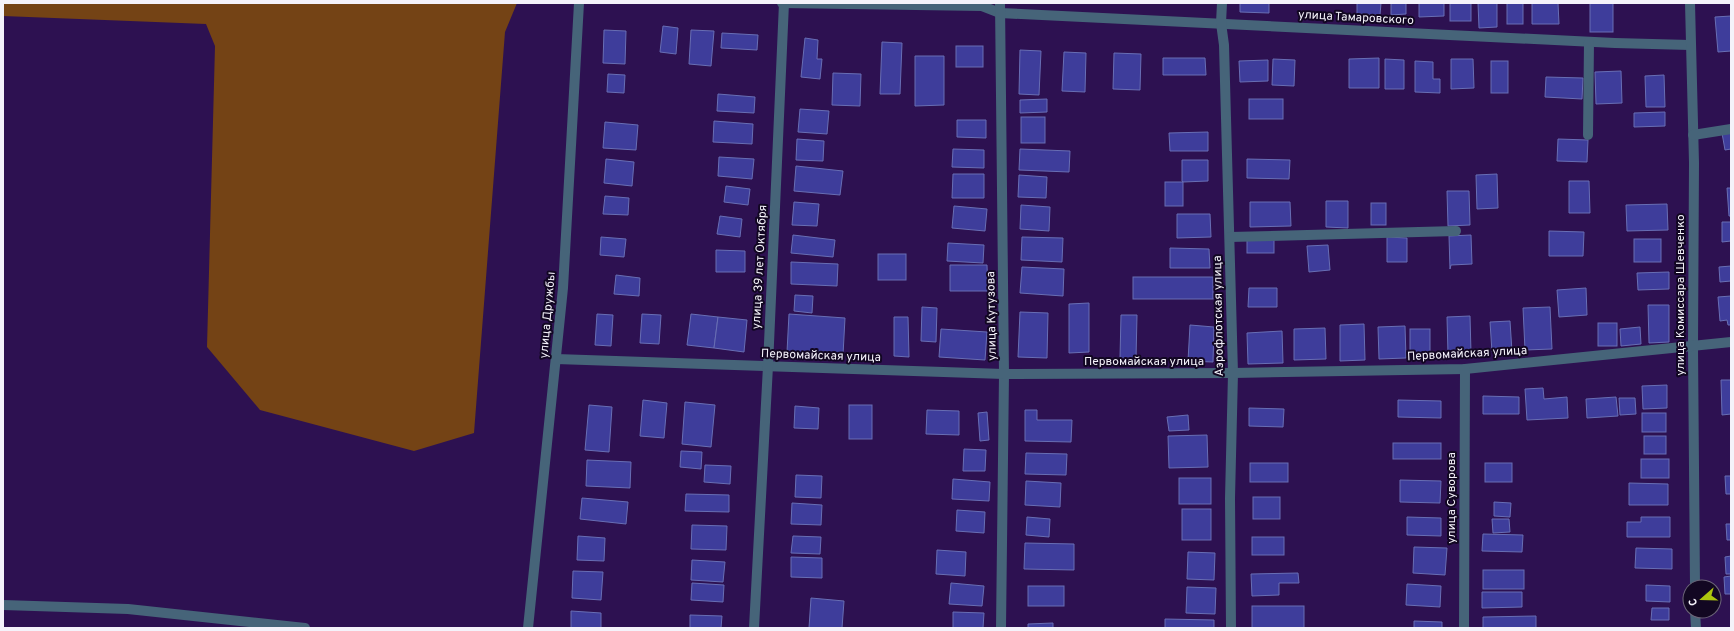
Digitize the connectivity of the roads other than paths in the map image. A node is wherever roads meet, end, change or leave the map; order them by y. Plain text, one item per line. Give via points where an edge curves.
1 (570, 3) edge
2 (580, 3) edge
3 (783, 3) edge
4 (1222, 3) edge
5 (1690, 3) edge
6 (1000, 8) edge
7 (1221, 23) junction
8 (1589, 42) junction
9 (1690, 44) junction
10 (1731, 129) edge
11 (1588, 135) dead end
12 (1693, 135) junction
13 (1456, 231) dead end
14 (1230, 237) junction
15 (1731, 342) edge
16 (1693, 347) junction
17 (556, 359) junction
18 (768, 366) junction
19 (1465, 369) junction
20 (1233, 373) junction
21 (1004, 374) junction
22 (1695, 579) edge
23 (3, 605) edge
24 (306, 628) edge
25 (528, 628) edge
26 (754, 628) edge
27 (1001, 628) edge
28 (1231, 628) edge
29 (1464, 628) edge

1 - 2 street
2 - 17 street, улица Дружбы via 563,288
3 - 6 street, улица Тамаровского
3 - 18 street, улица 39 лет Октября
4 - 7 street, Аэрофлотская улица
5 - 9 street, улица Комиссара Шевченко
6 - 7 street, улица Тамаровского
6 - 21 street, улица Кутузова
7 - 8 street, улица Тамаровского
7 - 14 street, Аэрофлотская улица via 1224,45
8 - 9 street, улица Тамаровского
8 - 11 street
9 - 12 street, улица Комиссара Шевченко
10 - 12 street
12 - 16 street, улица Комиссара Шевченко
13 - 14 street
14 - 20 street, Аэрофлотская улица
15 - 16 street, Первомайская улица
16 - 19 street, Первомайская улица
16 - 22 street, улица Комиссара Шевченко
17 - 18 street, Первомайская улица
17 - 25 street, улица Дружбы
18 - 21 street, Первомайская улица
18 - 26 street, улица 39 лет Октября
19 - 20 street, Первомайская улица
19 - 29 street, улица Суворова
20 - 21 street, Первомайская улица
20 - 28 street, Аэрофлотская улица via 1230,498
21 - 27 street, улица Кутузова
23 - 24 street via 128,609

